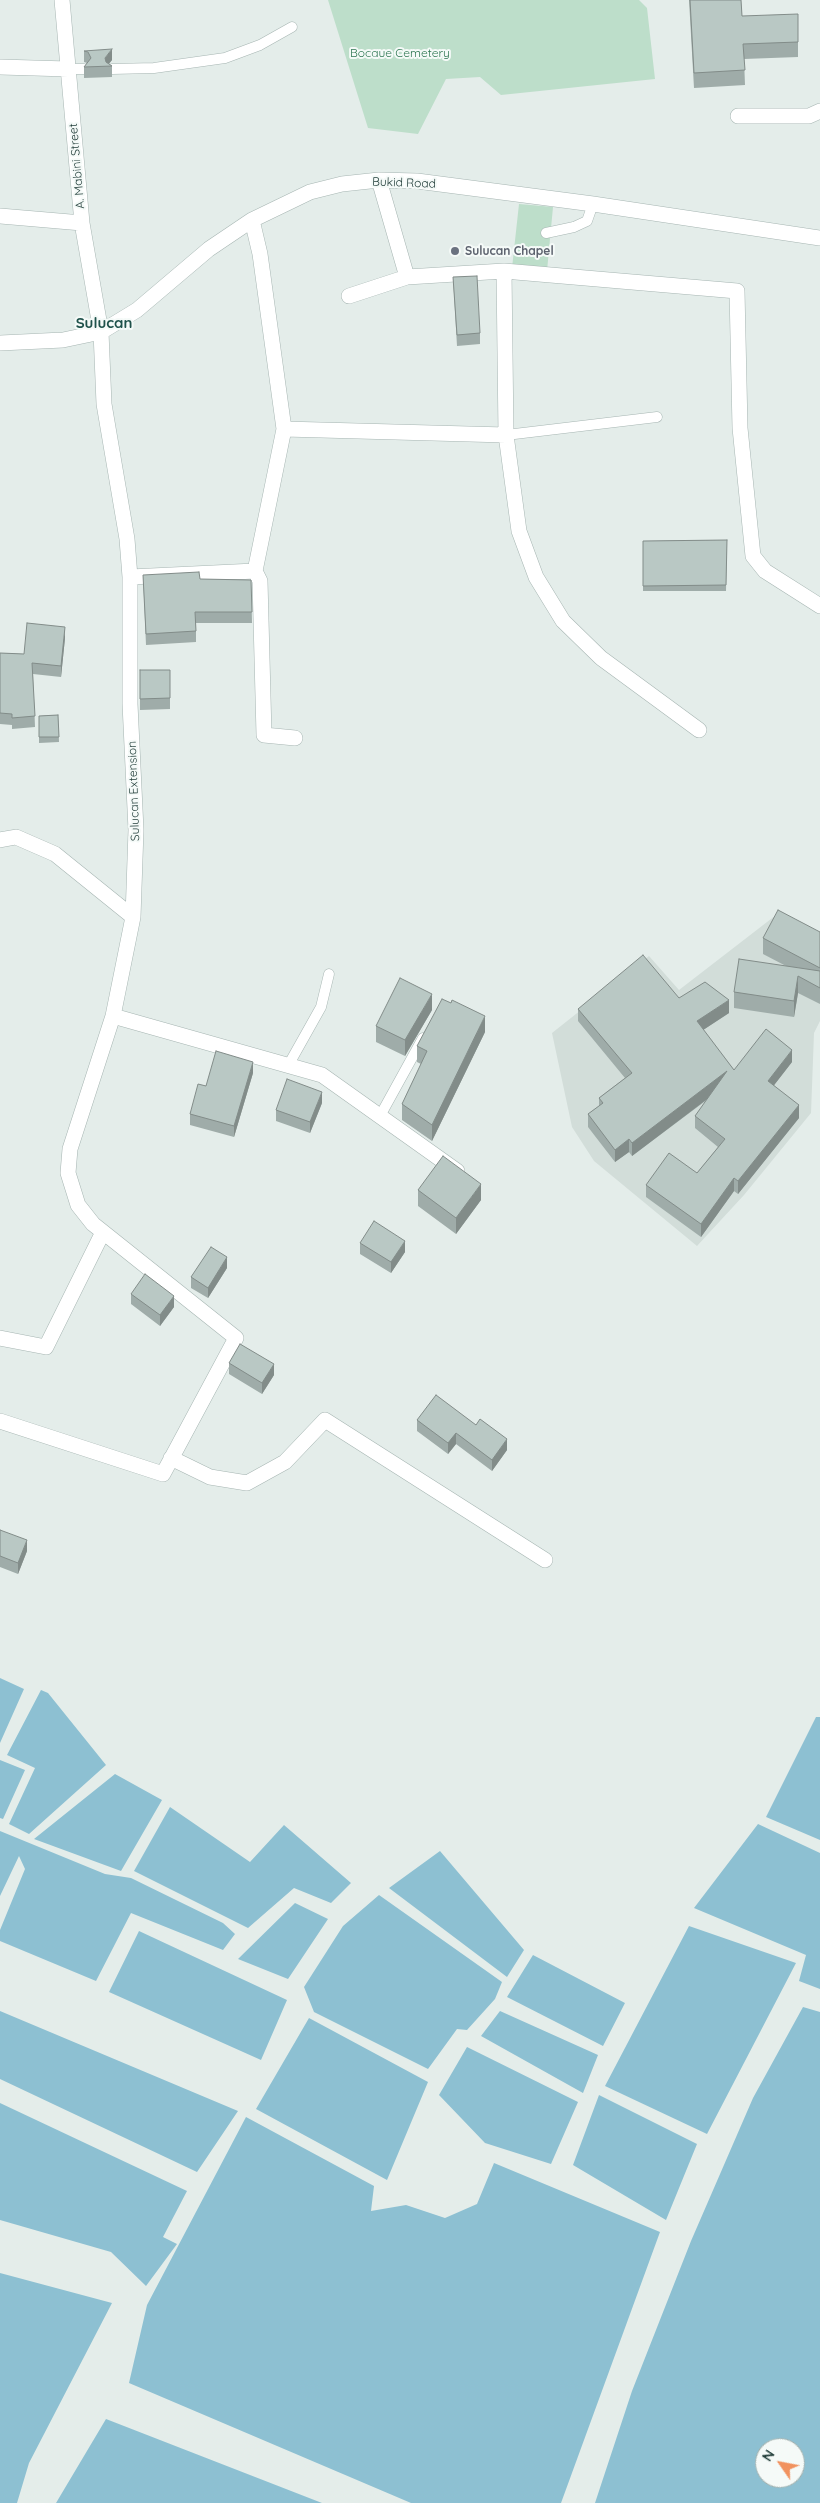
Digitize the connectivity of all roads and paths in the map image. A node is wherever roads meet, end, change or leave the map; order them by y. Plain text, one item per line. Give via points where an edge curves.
1 (62, 0) edge
2 (292, 27) dead end
3 (0, 67) edge
4 (68, 69) junction
5 (84, 69) edge
6 (112, 69) edge
7 (820, 111) edge
8 (738, 116) dead end
9 (379, 180) junction
10 (593, 204) junction
11 (0, 216) edge
12 (252, 220) junction
13 (82, 223) junction
14 (546, 233) dead end
15 (820, 238) edge
16 (504, 271) junction
17 (407, 277) junction
18 (349, 296) dead end
19 (101, 332) junction
20 (0, 343) edge
21 (658, 417) dead end
22 (284, 429) junction
23 (506, 435) junction
24 (256, 571) junction
25 (130, 578) junction
26 (820, 606) edge
27 (699, 730) dead end
28 (295, 738) dead end
29 (0, 840) edge
30 (133, 917) junction
31 (329, 974) dead end
32 (114, 1016) junction
33 (431, 1025) edge
34 (289, 1064) junction
35 (380, 1116) junction
36 (460, 1173) edge
37 (102, 1234) junction
38 (0, 1338) edge
39 (0, 1422) edge
40 (171, 1458) junction
41 (546, 1560) dead end

1 - 4 street, A. Mabini Street
2 - 6 lane via 260,45 225,58 163,67
3 - 4 street
4 - 5 lane
4 - 13 street, A. Mabini Street
7 - 8 street via 808,116
9 - 10 street, Bukid Road via 417,181
9 - 12 street, Bukid Road via 310,192
9 - 17 street
10 - 14 lane via 587,221
10 - 15 street, Bukid Road
11 - 13 street
12 - 19 street, Bukid Road via 208,249 137,310
12 - 22 street via 260,254
13 - 19 street, A. Mabini Street
16 - 17 street
16 - 23 street
16 - 26 street via 737,290 740,428 753,556 765,571
17 - 18 street
19 - 20 street, Bukid Road via 63,340
19 - 25 street, Sulucan Extension via 104,404 127,539
21 - 23 lane
22 - 23 street
22 - 24 street
23 - 27 street via 519,531 536,577 563,622 601,658
24 - 25 street
24 - 28 street via 260,581 264,735
25 - 30 street, Sulucan Extension via 130,704 136,830
29 - 30 street via 16,837 56,854
30 - 32 street, Sulucan Extension
31 - 34 lane via 321,1006
32 - 34 street
32 - 37 street, Sulucan Extension via 70,1149 68,1173 78,1205
33 - 35 lane
34 - 35 street via 322,1074
35 - 36 street
37 - 38 street via 46,1347
37 - 40 street, Sulucan Extension via 236,1338
39 - 40 street via 163,1474
40 - 41 street via 210,1477 247,1483 285,1462 325,1420

